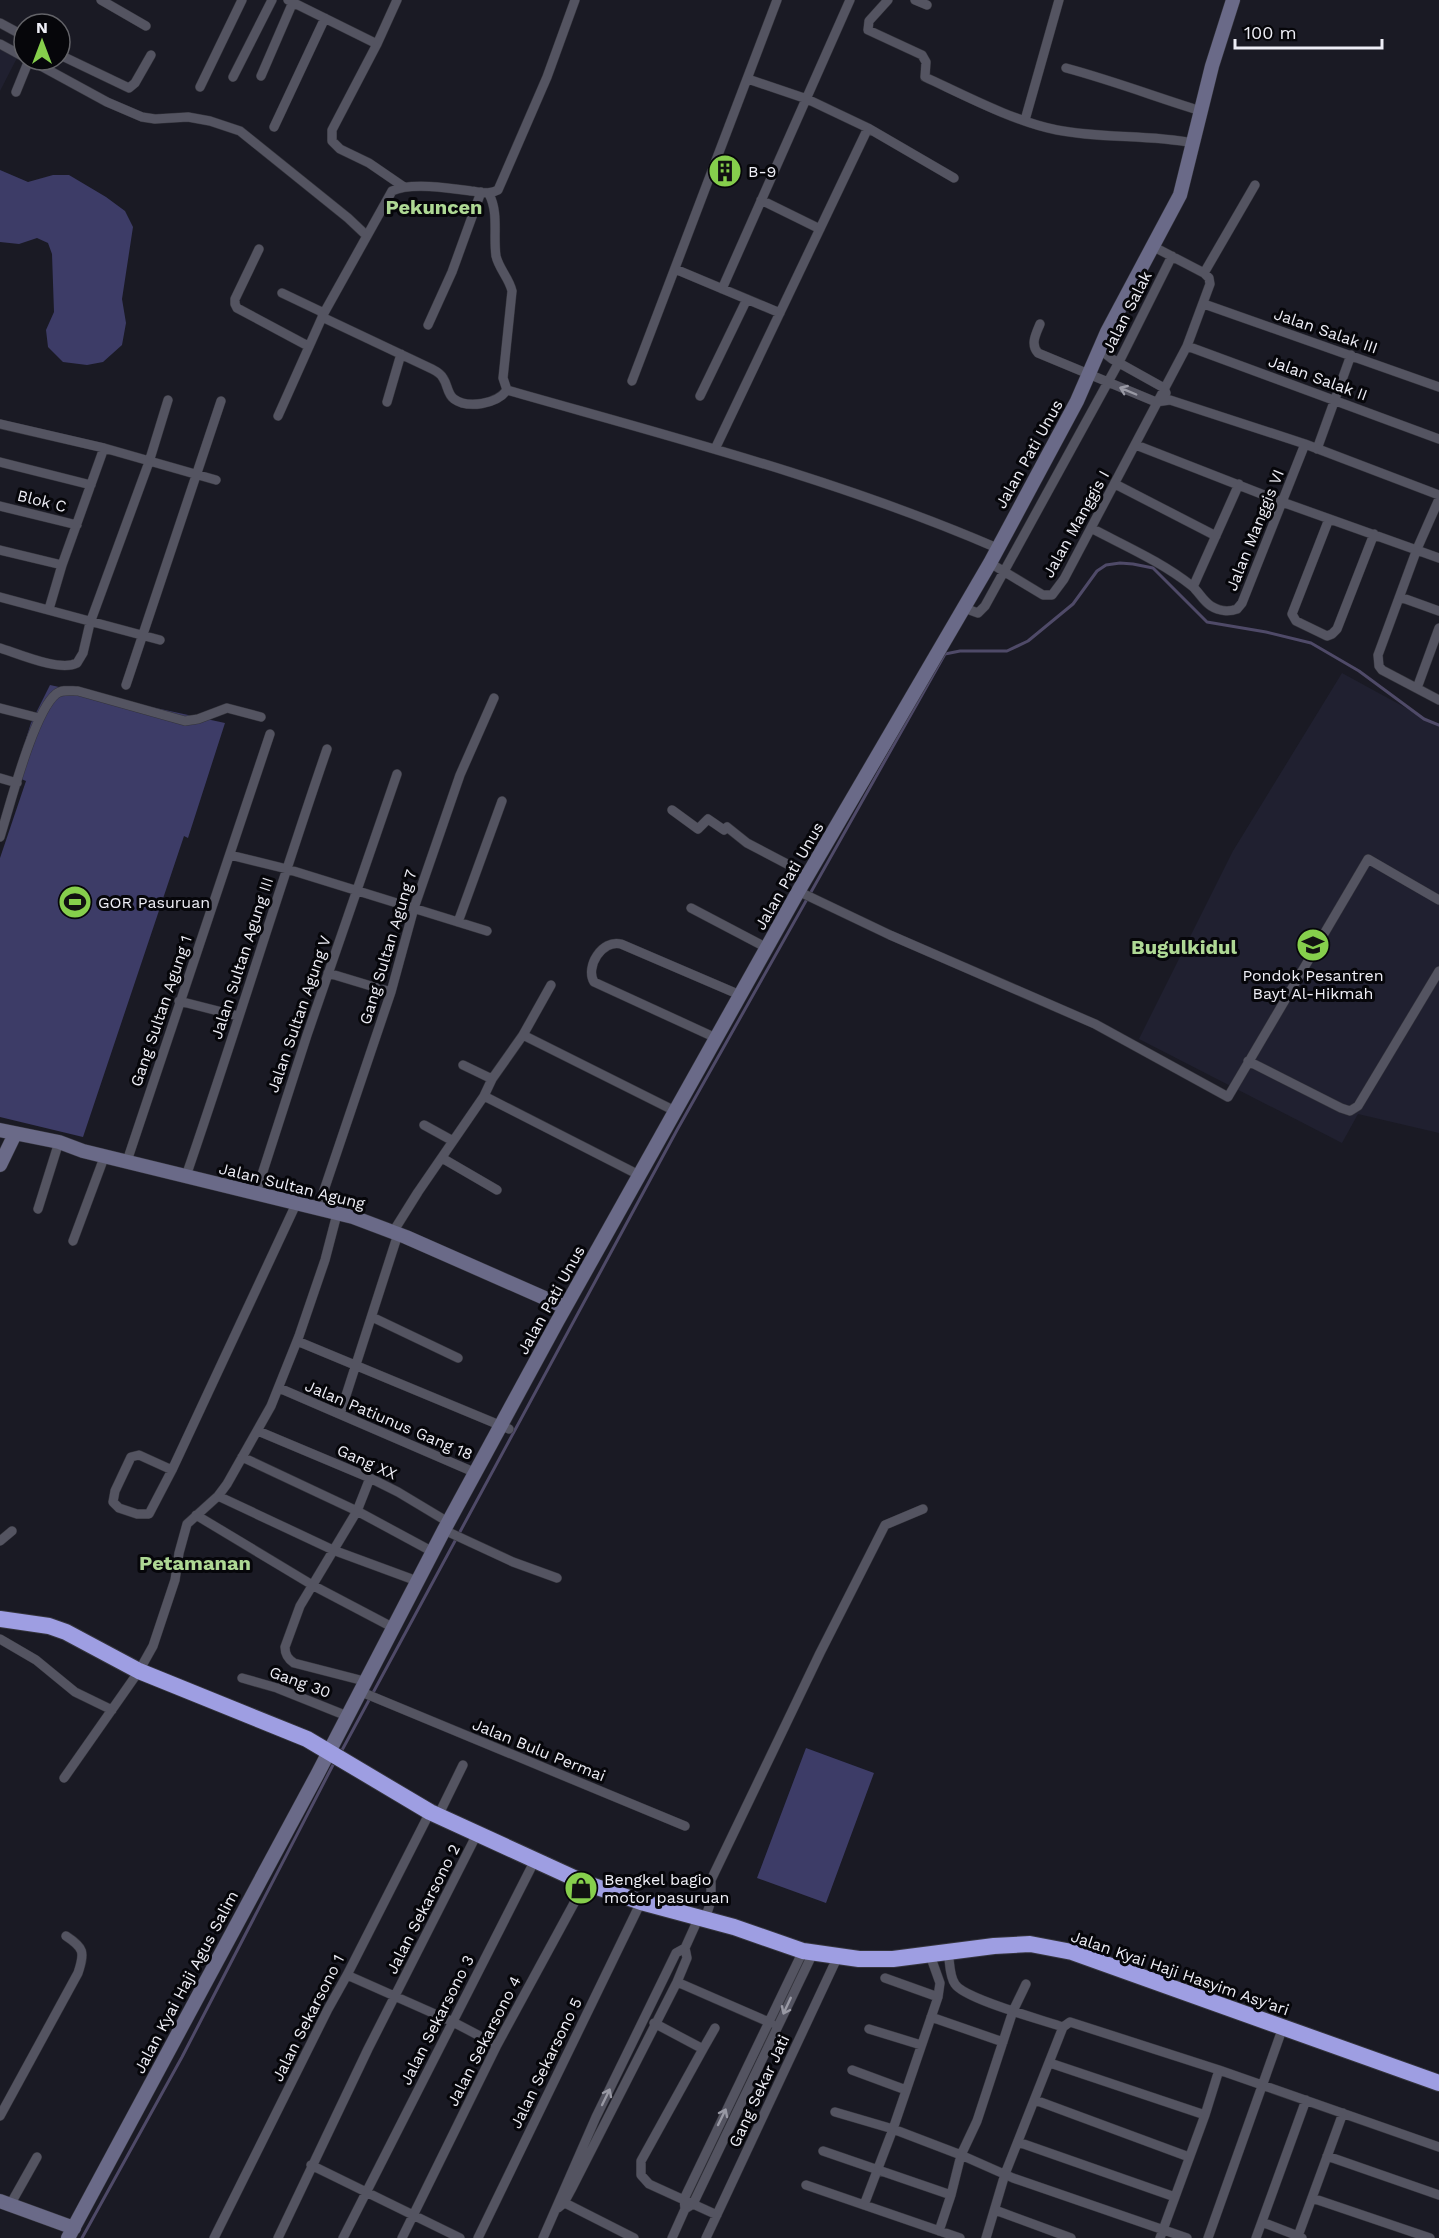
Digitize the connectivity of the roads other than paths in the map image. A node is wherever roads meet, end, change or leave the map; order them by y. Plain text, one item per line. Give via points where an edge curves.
1 (101, 0) edge
2 (243, 0) edge
3 (272, 0) edge
4 (397, 0) edge
5 (576, 0) edge
6 (777, 0) edge
7 (850, 0) edge
8 (888, 0) edge
9 (915, 0) edge
10 (1059, 0) edge
11 (1233, 0) edge
12 (290, 1) edge
13 (927, 5) dead end
14 (325, 18) junction
15 (146, 26) dead end
16 (377, 44) junction
17 (151, 55) dead end
18 (72, 61) edge
19 (1066, 68) dead end
20 (24, 72) edge
21 (51, 72) edge
22 (261, 76) dead end
23 (233, 77) dead end
24 (748, 79) junction
25 (200, 87) dead end
26 (16, 92) dead end
27 (807, 99) junction
28 (1201, 111) junction
29 (1025, 120) junction
30 (274, 127) dead end
31 (868, 128) junction
32 (1193, 143) junction
33 (954, 178) dead end
34 (1256, 185) dead end
35 (404, 187) junction
36 (485, 193) junction
37 (761, 200) junction
38 (820, 229) junction
39 (366, 235) junction
40 (259, 249) dead end
41 (1163, 251) junction
42 (675, 269) junction
43 (1204, 273) junction
44 (722, 288) junction
45 (282, 293) dead end
46 (747, 299) junction
47 (1204, 304) junction
48 (780, 313) junction
49 (323, 315) junction
50 (1040, 324) dead end
51 (428, 325) dead end
52 (308, 346) junction
53 (1187, 346) junction
54 (401, 354) junction
55 (1351, 355) junction
56 (1109, 356) junction
57 (1098, 377) junction
58 (632, 381) dead end
59 (1439, 387) edge
60 (1164, 388) junction
61 (507, 390) junction
62 (700, 396) dead end
63 (168, 400) dead end
64 (1170, 400) junction
65 (221, 401) dead end
66 (1335, 401) junction
67 (387, 402) dead end
68 (1156, 402) junction
69 (278, 416) dead end
70 (0, 424) edge
71 (1439, 439) edge
72 (1305, 444) junction
73 (1136, 445) junction
74 (104, 448) junction
75 (715, 449) junction
76 (1317, 449) junction
77 (0, 462) edge
78 (149, 462) junction
79 (197, 475) junction
80 (216, 480) dead end
81 (1115, 484) junction
82 (1239, 484) junction
83 (91, 485) junction
84 (1439, 497) edge
85 (1282, 502) junction
86 (0, 506) edge
87 (1329, 519) junction
88 (77, 525) junction
89 (1091, 528) junction
90 (1374, 534) junction
91 (1216, 536) junction
92 (997, 548) junction
93 (1417, 549) junction
94 (0, 550) edge
95 (1439, 558) edge
96 (62, 565) junction
97 (997, 567) junction
98 (1193, 587) junction
99 (0, 597) edge
100 (1400, 597) junction
101 (49, 609) junction
102 (1439, 611) edge
103 (90, 623) junction
104 (1439, 628) edge
105 (142, 635) junction
106 (160, 640) dead end
107 (0, 648) edge
108 (126, 685) dead end
109 (1417, 688) junction
110 (494, 698) dead end
111 (1439, 700) edge
112 (0, 708) edge
113 (34, 717) junction
114 (261, 717) dead end
115 (270, 734) dead end
116 (327, 749) dead end
117 (397, 774) dead end
118 (10, 781) edge
119 (502, 801) dead end
120 (672, 810) dead end
121 (0, 837) edge
122 (230, 855) junction
123 (287, 869) junction
124 (808, 875) junction
125 (357, 892) junction
126 (805, 894) junction
127 (1439, 900) edge
128 (414, 908) junction
129 (691, 908) dead end
130 (458, 922) junction
131 (487, 932) dead end
132 (767, 948) junction
133 (1439, 971) edge
134 (328, 973) junction
135 (551, 985) dead end
136 (392, 992) junction
137 (740, 995) junction
138 (179, 1001) junction
139 (238, 1016) junction
140 (523, 1035) junction
141 (716, 1038) junction
142 (1248, 1061) junction
143 (463, 1065) dead end
144 (492, 1079) junction
145 (484, 1096) junction
146 (675, 1111) junction
147 (424, 1125) dead end
148 (0, 1130) edge
149 (15, 1134) junction
150 (58, 1142) junction
151 (453, 1142) junction
152 (105, 1155) junction
153 (442, 1158) junction
154 (126, 1161) junction
155 (0, 1165) edge
156 (186, 1176) junction
157 (639, 1176) junction
158 (496, 1190) dead end
159 (256, 1193) junction
160 (297, 1202) junction
161 (318, 1208) junction
162 (38, 1209) dead end
163 (345, 1215) junction
164 (395, 1233) junction
165 (74, 1241) dead end
166 (565, 1307) junction
167 (372, 1317) junction
168 (303, 1344) junction
169 (458, 1358) dead end
170 (355, 1366) junction
171 (284, 1390) junction
172 (340, 1414) junction
173 (505, 1427) junction
174 (263, 1434) junction
175 (246, 1459) junction
176 (172, 1470) junction
177 (476, 1473) junction
178 (370, 1478) junction
179 (218, 1496) junction
180 (923, 1509) dead end
181 (357, 1511) junction
182 (196, 1515) junction
183 (12, 1531) dead end
184 (452, 1532) junction
185 (0, 1541) edge
186 (333, 1550) junction
187 (433, 1552) junction
188 (557, 1578) dead end
189 (417, 1581) junction
190 (314, 1586) junction
191 (1, 1623) edge
192 (392, 1628) junction
193 (0, 1639) edge
194 (139, 1671) junction
195 (242, 1678) dead end
196 (364, 1690) junction
197 (112, 1710) junction
198 (347, 1716) junction
199 (335, 1755) junction
200 (463, 1765) dead end
201 (64, 1778) dead end
202 (434, 1814) junction
203 (685, 1826) dead end
204 (477, 1834) junction
205 (535, 1860) junction
206 (585, 1882) junction
207 (640, 1902) junction
208 (702, 1918) junction
209 (66, 1936) dead end
210 (685, 1948) junction
211 (808, 1952) junction
212 (948, 1952) junction
213 (930, 1955) junction
214 (837, 1956) junction
215 (347, 1975) junction
216 (885, 1978) dead end
217 (953, 1980) junction
218 (677, 1982) junction
219 (940, 1983) junction
220 (1026, 1984) dead end
221 (395, 1996) junction
222 (938, 1997) junction
223 (1014, 2011) junction
224 (931, 2017) junction
225 (768, 2021) junction
226 (453, 2022) junction
227 (654, 2023) junction
228 (778, 2026) junction
229 (1063, 2027) junction
230 (1283, 2027) junction
231 (715, 2028) dead end
232 (868, 2029) dead end
233 (636, 2035) junction
234 (646, 2040) junction
235 (1003, 2042) junction
236 (497, 2045) junction
237 (921, 2045) junction
238 (703, 2049) junction
239 (1050, 2063) junction
240 (852, 2070) dead end
241 (1219, 2070) junction
242 (743, 2074) junction
243 (753, 2078) junction
244 (1439, 2083) edge
245 (1262, 2085) junction
246 (906, 2090) junction
247 (1035, 2100) junction
248 (1306, 2100) junction
249 (835, 2112) dead end
250 (1343, 2113) junction
251 (1205, 2115) junction
252 (0, 2116) edge
253 (596, 2117) junction
254 (606, 2122) junction
255 (893, 2129) junction
256 (1018, 2142) junction
257 (1439, 2147) edge
258 (712, 2150) junction
259 (823, 2151) dead end
260 (585, 2154) junction
261 (961, 2155) junction
262 (1327, 2156) junction
263 (37, 2157) dead end
264 (1190, 2157) junction
265 (311, 2165) junction
266 (878, 2169) junction
267 (1005, 2175) junction
268 (806, 2185) dead end
269 (366, 2192) junction
270 (951, 2195) junction
271 (1439, 2195) edge
272 (1175, 2197) junction
273 (1312, 2199) junction
274 (5, 2203) edge
275 (560, 2204) junction
276 (687, 2204) junction
277 (864, 2205) junction
278 (995, 2210) junction
279 (413, 2215) junction
280 (717, 2215) junction
281 (1262, 2222) junction
282 (939, 2231) junction
283 (71, 2233) edge
284 (1161, 2234) edge
285 (1300, 2237) edge
286 (214, 2238) edge
287 (278, 2238) edge
288 (342, 2238) edge
289 (402, 2238) edge
290 (459, 2238) edge
291 (478, 2238) edge
292 (543, 2238) edge
293 (634, 2238) edge
294 (672, 2238) edge
295 (706, 2238) edge
296 (960, 2238) edge
297 (986, 2238) edge
298 (1071, 2238) edge
299 (1187, 2238) edge
300 (1208, 2238) edge
301 (1256, 2238) edge
302 (1430, 2238) edge

1 - 15 street
2 - 25 street
3 - 23 street
4 - 16 street
5 - 36 street via 501,185 498,190
6 - 24 street
7 - 27 street
8 - 29 street via 869,21 868,30 922,55 926,62 925,77
9 - 13 street
10 - 29 street
11 - 28 main road, Jalan Pati Unus
12 - 14 street
12 - 22 street
14 - 16 street
14 - 30 street
16 - 35 street via 332,130 331,139 340,149
17 - 18 street via 129,88
19 - 28 street
20 - 26 street
21 - 39 street via 142,117 199,119 240,131
24 - 27 street
24 - 42 street
27 - 31 street
27 - 37 street
28 - 32 main road, Jalan Pati Unus
29 - 32 street via 1083,134
31 - 33 street
31 - 38 street
32 - 41 main road, Jalan Pati Unus
34 - 43 street
35 - 36 street
35 - 39 street via 389,194
36 - 51 street
36 - 61 street via 495,215 496,257 512,291 503,378
37 - 38 street
37 - 44 street
38 - 48 street
39 - 49 street
40 - 52 street via 235,298 237,308
41 - 43 street
41 - 56 main road, Jalan Pati Unus
41 - 56 street, Jalan Salak
42 - 44 street
42 - 58 street
43 - 47 street, Jalan Manggis I via 1210,281
44 - 46 street
45 - 49 street
46 - 48 street
46 - 62 street
47 - 53 street, Jalan Manggis I
47 - 55 street, Jalan Salak III
48 - 75 street
49 - 52 street
49 - 54 street
50 - 57 street via 1034,340 1038,353
52 - 69 street
53 - 60 street, Jalan Manggis I
53 - 66 street, Jalan Salak II
54 - 61 street via 443,376 456,400 495,400
54 - 67 street
55 - 59 street, Jalan Salak III
55 - 66 street
56 - 57 main road, Jalan Pati Unus
56 - 57 street, Jalan Salak
56 - 60 street
68 -> 57 street
57 - 92 main road, Jalan Pati Unus
57 - 97 street, Jalan Salak
60 - 64 street
60 - 68 street, Jalan Manggis I
61 - 75 street
63 - 78 street
64 - 68 street
64 - 72 street
65 - 79 street
66 - 71 street, Jalan Salak II
66 - 76 street
68 - 73 street, Jalan Manggis I
70 - 74 street
72 - 76 street
72 - 85 street, Jalan Manggis VI
73 - 81 street, Jalan Manggis I
73 - 82 street
74 - 78 street
74 - 83 street
75 - 92 street via 939,523
76 - 84 street
77 - 83 street
78 - 79 street
78 - 103 street
79 - 80 street
79 - 105 street
81 - 89 street, Jalan Manggis I
81 - 91 street
82 - 85 street
82 - 91 street
83 - 88 street
84 - 93 street
85 - 87 street
85 - 98 street, Jalan Manggis VI via 1238,609 1211,606
86 - 88 street, Blok C
87 - 90 street
87 - 90 street via 1292,614 1296,621 1327,636 1337,629
88 - 96 street
89 - 97 street, Jalan Manggis I via 1052,595 1043,595
89 - 98 street via 1146,556
90 - 93 street
91 - 98 street
92 - 97 main road, Jalan Pati Unus
93 - 95 street
93 - 100 street
94 - 96 street
96 - 101 street
97 - 124 main road, Jalan Pati Unus
99 - 101 street
100 - 102 street
100 - 109 street via 1378,662 1382,669
101 - 103 street
103 - 105 street
103 - 107 street via 78,663 72,666
104 - 109 street
105 - 106 street
105 - 108 street
109 - 111 street
110 - 128 street, Gang Sultan Agung 7 via 460,775
112 - 113 street
113 - 114 street via 56,694 66,690 184,721 227,708
113 - 118 street
115 - 122 street, Gang Sultan Agung 1
116 - 123 street, Jalan Sultan Agung III
117 - 125 street, Jalan Sultan Agung V
118 - 121 street
119 - 130 street
120 - 124 street via 698,829 708,819 724,830 727,827 747,843
122 - 123 street
122 - 138 street, Gang Sultan Agung 1
123 - 125 street
123 - 139 street, Jalan Sultan Agung III
124 - 126 main road, Jalan Pati Unus
125 - 128 street
125 - 134 street, Jalan Sultan Agung V
126 - 132 main road, Jalan Pati Unus
126 - 142 street via 1095,1024 1228,1096
127 - 142 street via 1368,859
128 - 130 street
128 - 136 street, Gang Sultan Agung 7
129 - 132 street
130 - 131 street
132 - 137 main road, Jalan Pati Unus
133 - 142 street via 1358,1106 1350,1111
134 - 136 street
134 - 159 street, Jalan Sultan Agung V
135 - 140 street
136 - 161 street, Gang Sultan Agung 7
137 - 141 main road, Jalan Pati Unus
137 - 141 street via 615,942 607,944 598,955 591,970 594,982
138 - 139 street
138 - 154 street, Gang Sultan Agung 1
139 - 156 street, Jalan Sultan Agung III
140 - 144 street
140 - 146 street
141 - 146 main road, Jalan Pati Unus
143 - 144 street
144 - 145 street
145 - 151 street
145 - 157 street
146 - 157 main road, Jalan Pati Unus
147 - 151 street
148 - 149 main road, Jalan Sultan Agung
149 - 150 main road, Jalan Sultan Agung
149 - 155 main road
150 - 152 main road, Jalan Sultan Agung
150 - 162 street
151 - 153 street
152 - 154 main road, Jalan Sultan Agung
152 - 165 street
153 - 158 street
153 - 164 street
154 - 156 main road, Jalan Sultan Agung
156 - 159 main road, Jalan Sultan Agung
157 - 166 main road, Jalan Pati Unus
159 - 160 main road, Jalan Sultan Agung
160 - 161 main road, Jalan Sultan Agung
160 - 176 street
161 - 163 main road, Jalan Sultan Agung
163 - 164 main road, Jalan Sultan Agung
163 - 168 street via 325,1260
164 - 166 main road, Jalan Sultan Agung
164 - 167 street
166 - 173 main road, Jalan Pati Unus
167 - 169 street
167 - 170 street
168 - 170 street
168 - 171 street
170 - 172 street
170 - 173 street
171 - 172 street, Jalan Patiunus Gang 18
171 - 174 street
172 - 177 street, Jalan Patiunus Gang 18
173 - 177 main road, Jalan Pati Unus
174 - 175 street
174 - 178 street, Gang XX
175 - 179 street
175 - 181 street
176 - 176 street via 135,1455 128,1461 113,1502 119,1508 149,1514
177 - 184 main road, Jalan Pati Unus
178 - 181 street
178 - 184 street, Gang XX via 398,1492
179 - 182 street
179 - 186 street
180 - 208 street via 885,1525 711,1880 711,1900
181 - 186 street
181 - 187 street
182 - 190 street
182 - 194 street via 185,1530 162,1620
183 - 185 street
184 - 187 main road, Jalan Pati Unus
184 - 188 street, Gang XX via 513,1562
186 - 189 street
186 - 190 street
187 - 189 main road, Jalan Pati Unus
189 - 192 main road, Jalan Pati Unus
190 - 192 street
190 - 196 street, Jalan Bulu Permai via 300,1606 285,1653 294,1663
191 - 194 highway, Jalan Kyai Haji Hasyim Asy'ari via 49,1626
192 - 196 main road, Jalan Pati Unus
193 - 197 street via 36,1660 75,1692
194 - 197 street
194 - 199 highway, Jalan Kyai Haji Hasyim Asy'ari via 306,1739
195 - 198 street, Gang 30
196 - 198 main road, Jalan Pati Unus
196 - 203 street, Jalan Bulu Permai via 382,1702
197 - 201 street
198 - 199 main road, Jalan Pati Unus
199 - 202 highway, Jalan Kyai Haji Hasyim Asy'ari
199 - 283 main road, Jalan Kyai Haji Agus Salim
200 - 202 street, Jalan Sekarsono 1
202 - 204 highway, Jalan Kyai Haji Hasyim Asy'ari
202 - 215 street, Jalan Sekarsono 1
204 - 205 highway, Jalan Kyai Haji Hasyim Asy'ari
204 - 221 street, Jalan Sekarsono 2
205 - 206 highway, Jalan Kyai Haji Hasyim Asy'ari
205 - 226 street, Jalan Sekarsono 3
206 - 207 highway, Jalan Kyai Haji Hasyim Asy'ari
206 - 236 street, Jalan Sekarsono 4
207 - 208 highway, Jalan Kyai Haji Hasyim Asy'ari
207 - 291 street, Jalan Sekarsono 5
208 - 210 street
208 - 211 highway, Jalan Kyai Haji Hasyim Asy'ari
209 - 252 street via 82,1950 78,1973
210 - 218 street via 687,1958
210 - 233 street via 676,1953
211 - 214 highway, Jalan Kyai Haji Hasyim Asy'ari
211 - 225 street
211 -> 228 street
212 - 213 highway, Jalan Kyai Haji Hasyim Asy'ari
212 - 217 street
212 - 230 highway, Jalan Kyai Haji Hasyim Asy'ari via 1030,1944 1072,1952
213 - 214 highway, Jalan Kyai Haji Hasyim Asy'ari via 893,1959
213 - 219 street
214 - 280 street, Gang Sekar Jati
215 - 221 street
215 - 286 street, Jalan Sekarsono 1
216 - 222 street
217 - 219 street
217 - 223 street via 960,1990
218 - 225 street
218 - 227 street
219 - 222 street
220 - 223 street
221 - 226 street
221 - 265 street
222 - 224 street
223 - 229 street
223 - 235 street
224 - 235 street
224 - 237 street
225 - 228 street
225 - 242 street
226 - 236 street
226 - 269 street, Jalan Sekarsono 3
227 - 234 street
227 - 238 street
228 - 243 street
229 - 239 street
229 - 241 street via 1075,2022
230 - 244 highway, Jalan Kyai Haji Hasyim Asy'ari
230 - 245 street
231 - 238 street
232 - 237 street
233 - 234 street
253 -> 233 street
234 - 254 street
235 - 261 street via 977,2121
236 - 279 street, Jalan Sekarsono 4
237 - 246 street
238 - 276 street via 641,2161 644,2180
239 - 247 street
239 - 251 street
240 - 246 street
241 - 245 street
241 - 251 street
242 - 243 street
258 -> 242 street
243 - 258 street
245 - 248 street
245 - 300 street
246 - 255 street
247 - 256 street
247 - 264 street
248 - 250 street
248 - 281 street
249 - 255 street
250 - 257 street
250 - 262 street
251 - 264 street
253 - 254 street
253 - 260 street
254 - 260 street
255 - 261 street
255 - 266 street
256 - 267 street
256 - 272 street
258 - 276 street
259 - 266 street
260 - 275 street
261 - 267 street
261 - 270 street
262 - 271 street
262 - 273 street
263 - 274 street
264 - 272 street
265 - 269 street
265 - 287 street
266 - 270 street
266 - 277 street
267 - 278 street
267 - 284 street
268 - 277 street
269 - 279 street
269 - 288 street, Jalan Sekarsono 3
270 - 282 street
272 - 284 street
273 - 285 street
273 - 302 street
274 - 283 main road
275 - 292 street
275 - 293 street
276 - 280 street
276 - 294 street
277 - 282 street
278 - 297 street
278 - 298 street
279 - 289 street, Jalan Sekarsono 4
279 - 290 street
280 - 295 street, Gang Sekar Jati
281 - 285 street
281 - 301 street
282 - 296 street
284 - 299 street

